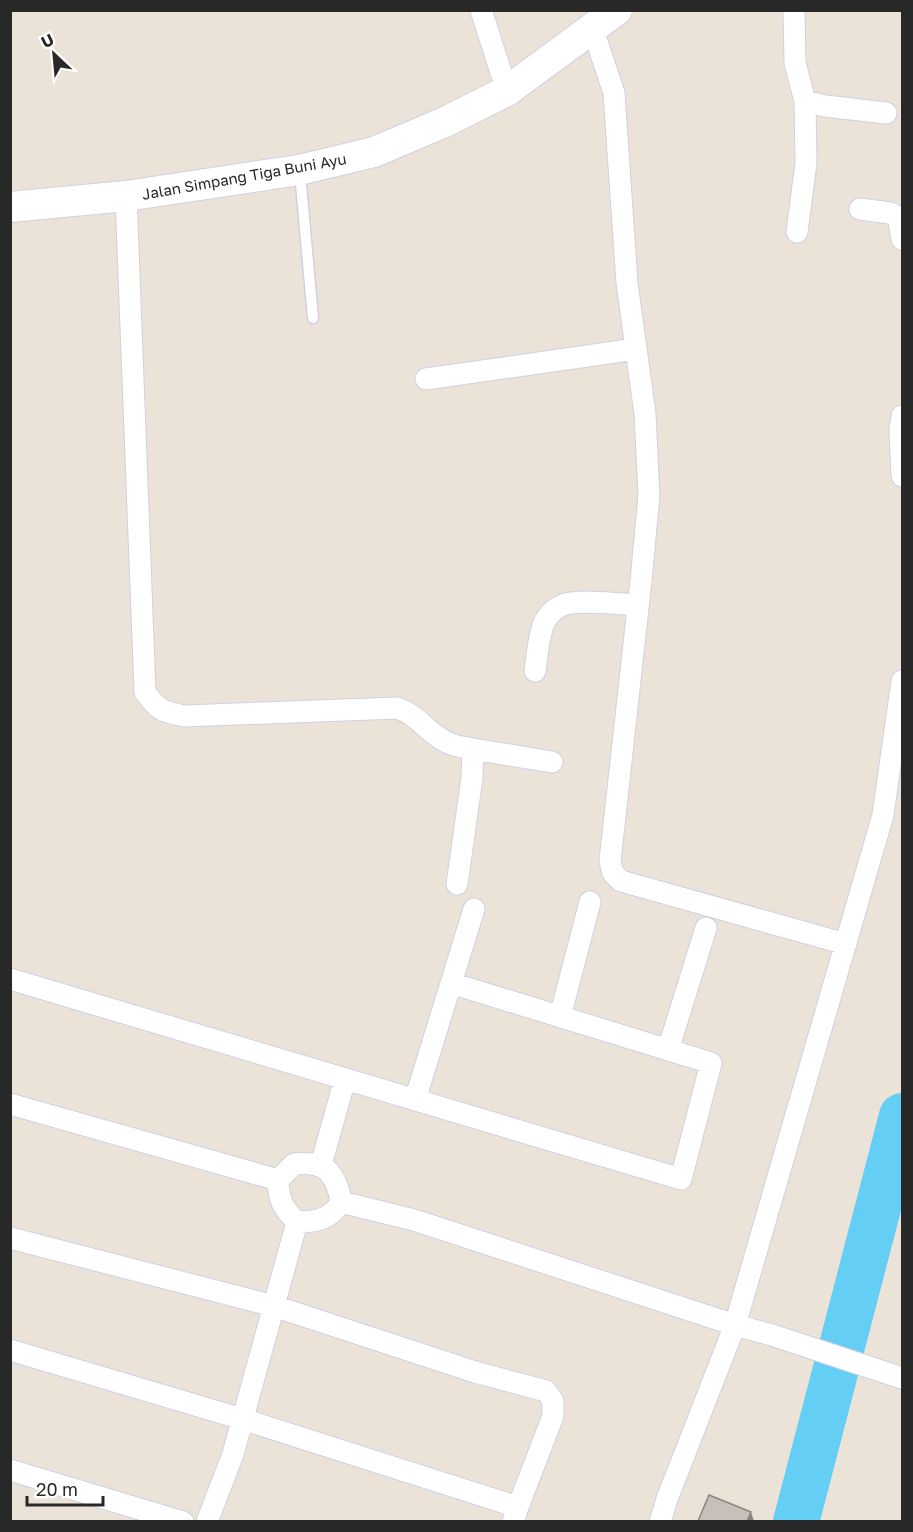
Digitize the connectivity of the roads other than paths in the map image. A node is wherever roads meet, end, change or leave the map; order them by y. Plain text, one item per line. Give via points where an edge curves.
1 (481, 10) edge
2 (617, 10) edge
3 (794, 10) edge
4 (592, 27) junction
5 (507, 91) junction
6 (805, 101) junction
7 (886, 113) dead end
8 (299, 170) junction
9 (126, 196) junction
10 (10, 207) edge
11 (860, 209) dead end
12 (797, 232) dead end
13 (903, 239) edge
14 (313, 318) dead end
15 (636, 350) junction
16 (426, 379) dead end
17 (903, 416) edge
18 (903, 476) edge
19 (638, 605) junction
20 (535, 671) dead end
21 (903, 681) edge
22 (473, 748) junction
23 (552, 762) dead end
24 (457, 884) dead end
25 (590, 902) dead end
26 (474, 909) dead end
27 (706, 928) dead end
28 (846, 944) junction
29 (10, 979) edge
30 (451, 983) junction
31 (560, 1017) junction
32 (668, 1050) junction
33 (345, 1079) junction
34 (415, 1100) junction
35 (10, 1104) edge
36 (321, 1165) junction
37 (278, 1180) junction
38 (341, 1202) junction
39 (297, 1221) junction
40 (10, 1238) edge
41 (274, 1306) junction
42 (735, 1325) junction
43 (10, 1350) edge
44 (903, 1378) edge
45 (242, 1419) junction
46 (10, 1470) edge
47 (515, 1514) edge
48 (183, 1521) edge
49 (207, 1521) edge
50 (660, 1521) edge

1 - 5 street
2 - 4 main road, Jalan Simpang Tiga Buni Ayu
3 - 6 street via 795,63
4 - 5 main road, Jalan Simpang Tiga Buni Ayu
4 - 15 street via 614,93 627,283
5 - 8 main road, Jalan Simpang Tiga Buni Ayu via 374,152
6 - 7 street
6 - 12 street via 807,163
8 - 9 main road, Jalan Simpang Tiga Buni Ayu
8 - 14 lane
9 - 10 main road, Jalan Simpang Tiga Buni Ayu
9 - 22 street via 145,692 163,712 183,716 397,708 416,717 453,746
11 - 13 street via 898,217
15 - 16 street
15 - 19 street via 645,414 649,495
17 - 18 street
19 - 20 street via 602,602 564,604 556,609 542,629
19 - 28 street via 610,861 613,873 621,881
21 - 28 street via 883,815
22 - 23 street
22 - 24 street
25 - 31 street
26 - 30 street
27 - 32 street
28 - 42 street
29 - 33 street
30 - 31 street
30 - 34 street
31 - 32 street
32 - 34 street via 711,1063 681,1179
33 - 34 street
33 - 36 street
35 - 37 street
36 - 37 street via 294,1164
36 - 38 street via 331,1173
37 - 39 street via 285,1210
38 - 39 street via 326,1217
38 - 42 street via 414,1220
39 - 41 street
40 - 41 street
41 - 45 street
41 - 47 street via 475,1372 546,1391 553,1401 553,1416
42 - 44 street
42 - 50 street
43 - 45 street
45 - 47 street
45 - 49 street
46 - 48 street

